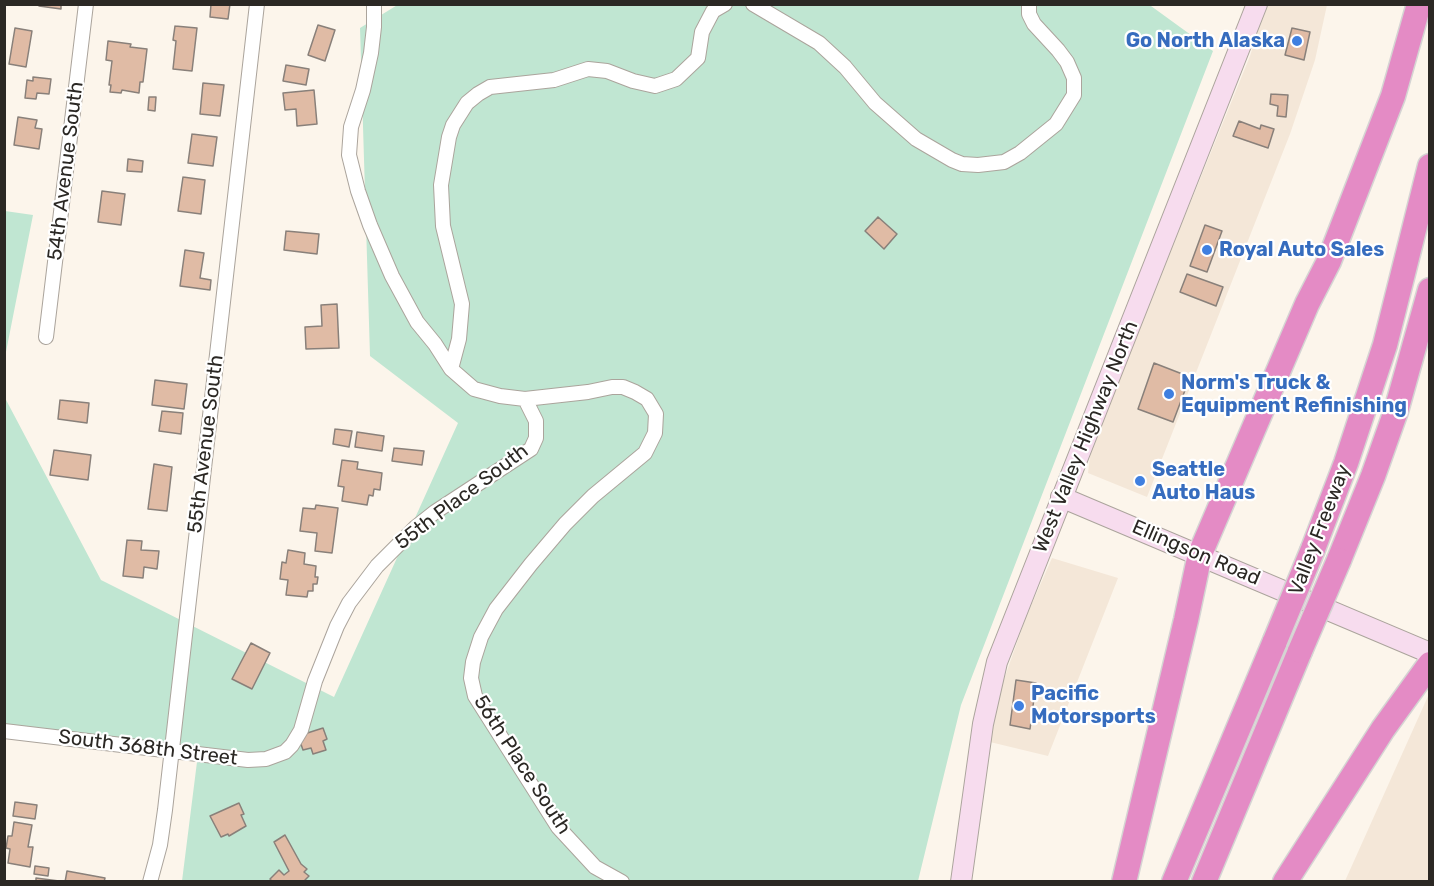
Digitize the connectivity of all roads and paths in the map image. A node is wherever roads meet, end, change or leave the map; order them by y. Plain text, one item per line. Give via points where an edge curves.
1 (87, 4) edge
2 (257, 4) edge
3 (374, 4) edge
4 (725, 4) edge
5 (753, 4) edge
6 (1029, 4) edge
7 (1257, 4) edge
8 (1419, 4) edge
9 (1430, 166) edge
10 (1430, 290) edge
11 (46, 337) dead end
12 (451, 369) junction
13 (525, 399) junction
14 (1062, 497) junction
15 (1200, 554) junction
16 (1430, 653) edge
17 (1430, 664) edge
18 (4, 731) edge
19 (289, 749) joint
20 (171, 751) junction
21 (150, 882) edge
22 (622, 882) edge
23 (961, 882) edge
24 (1124, 882) edge
25 (1174, 882) edge
26 (1204, 882) edge
27 (1285, 882) edge

1 - 11 street, 54th Avenue South
2 - 20 street, 55th Avenue South
3 - 12 street via 369,66 350,134 350,161 370,225 396,285
4 - 12 street via 713,11 702,32 698,58 676,79 655,86 607,70 588,69 554,80 490,87 467,104 449,137 441,185 443,226 462,304
5 - 6 street via 819,43 846,67 875,104 916,139 952,160 978,165 1004,162 1020,153 1056,124 1074,95 1074,78 1067,63 1034,24
7 - 14 main road, West Valley Highway North
8 - 15 highway via 1394,96 1329,261
9 - 25 highway, Valley Freeway, bridge via 1385,345 1346,463
10 - 26 highway, Valley Freeway, bridge via 1373,476
12 - 13 street, 56th Place South via 474,389
13 - 19 street, 55th Place South via 536,421 531,449 435,512 377,566 337,626 301,730
13 - 22 street, 56th Place South via 623,387 647,399 657,416 655,433 645,453 565,524 496,609 481,637 471,678 475,696 558,827 595,867
14 - 15 main road, Ellingson Road
14 - 23 main road, West Valley Highway North via 997,662 988,696
15 - 16 main road, Ellingson Road
15 - 24 highway
17 - 27 highway via 1383,729
18 - 20 street, South 368th Street
19 - 20 street, South 368th Street via 276,757 256,760
20 - 21 street, 55th Avenue South via 161,839

